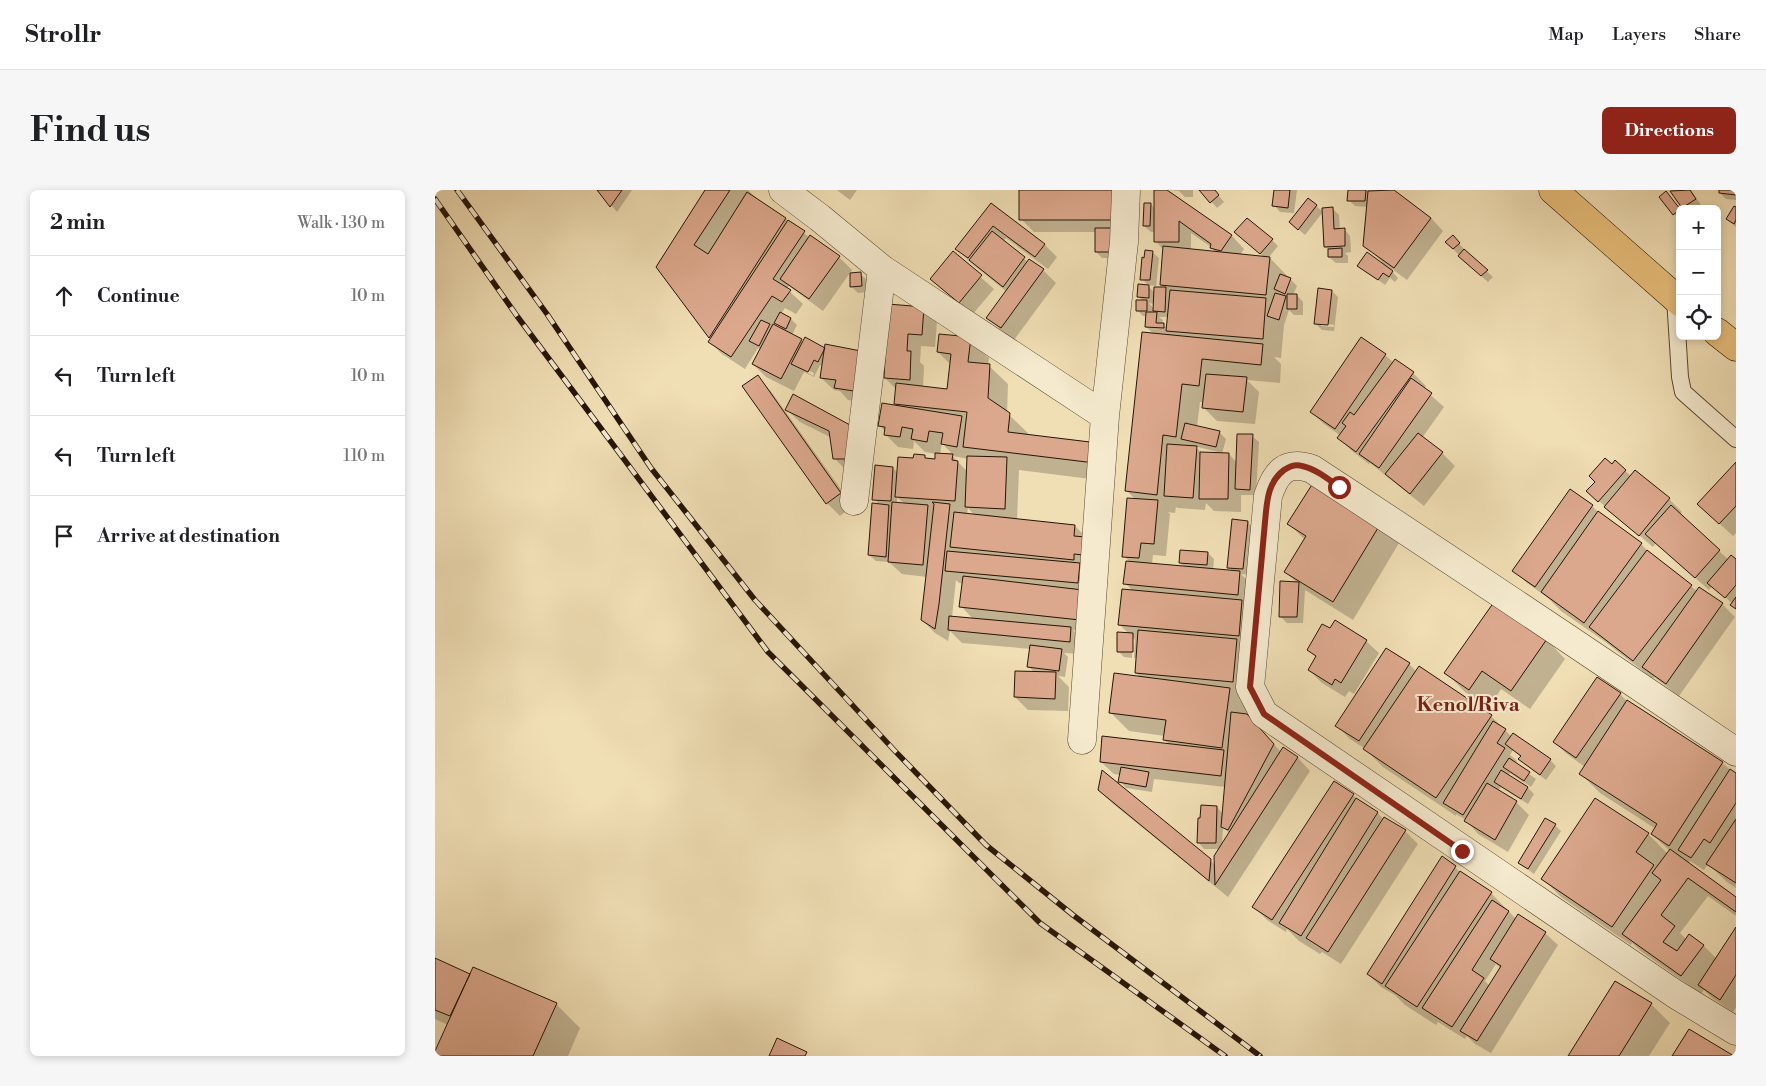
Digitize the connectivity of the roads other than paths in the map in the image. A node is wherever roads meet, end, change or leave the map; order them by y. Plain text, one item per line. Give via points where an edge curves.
1 (783, 190) edge
2 (1126, 190) edge
3 (1553, 190) edge
4 (882, 269) junction
5 (1676, 298) edge
6 (1721, 335) edge
7 (1679, 340) edge
8 (1736, 347) edge
9 (1105, 416) junction
10 (1736, 439) edge
11 (854, 501) dead end
12 (1082, 740) dead end
13 (1736, 752) edge
14 (1736, 1031) edge

1 - 4 street
2 - 9 street via 1124,242
3 - 5 main road
4 - 9 street
4 - 11 street
6 - 8 main road
7 - 10 lane via 1683,392
9 - 12 street
13 - 14 street via 1312,469 1290,466 1277,475 1268,496 1250,687 1264,714 1462,851 1675,994

